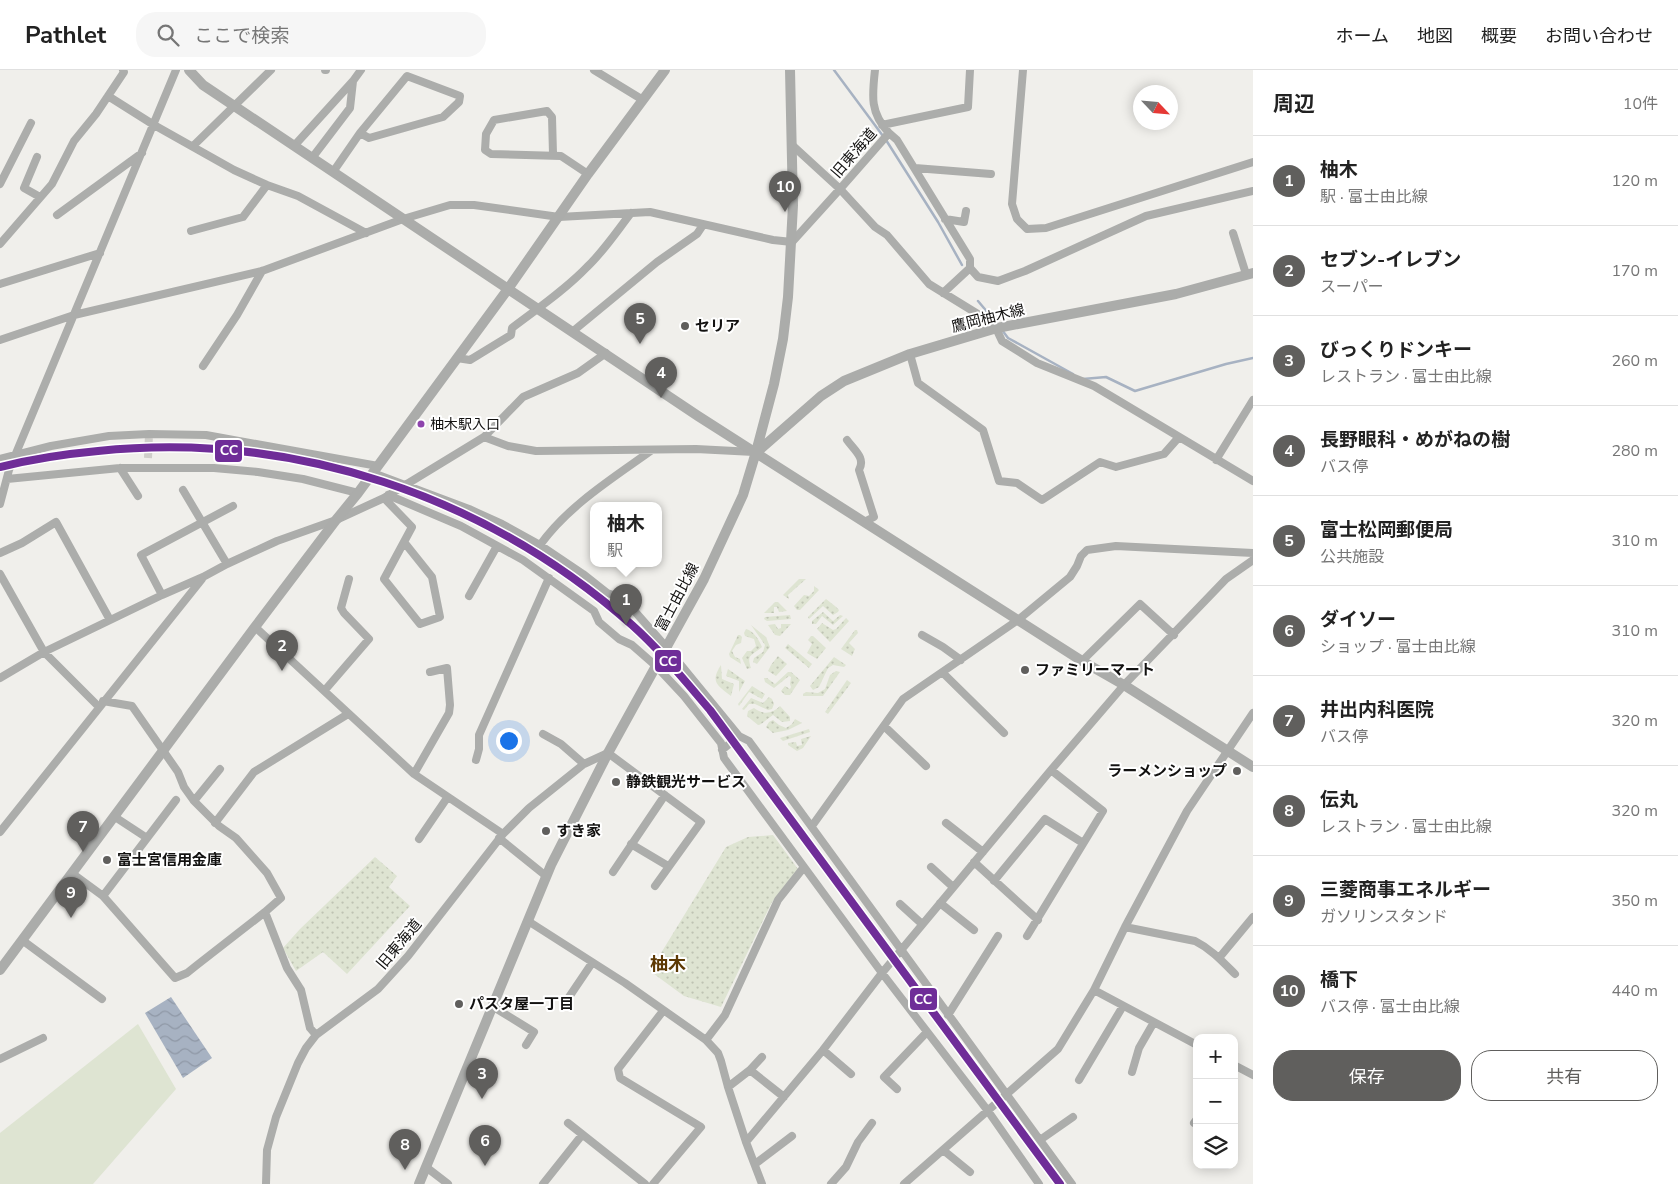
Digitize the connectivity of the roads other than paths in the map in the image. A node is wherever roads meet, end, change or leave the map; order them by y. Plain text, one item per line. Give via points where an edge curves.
1 (123, 70) edge
2 (176, 70) edge
3 (189, 70) edge
4 (271, 70) edge
5 (362, 70) edge
6 (594, 70) edge
7 (665, 70) edge
8 (790, 70) edge
9 (875, 70) edge
10 (970, 70) edge
11 (1023, 70) edge
12 (353, 81) junction
13 (108, 96) junction
14 (643, 100) junction
15 (234, 106) junction
16 (31, 123) dead end
17 (154, 125) junction
18 (882, 125) junction
19 (360, 133) junction
20 (889, 133) junction
21 (792, 145) junction
22 (193, 146) junction
23 (294, 146) junction
24 (143, 152) junction
25 (553, 154) junction
26 (38, 157) dead end
27 (312, 158) junction
28 (1253, 162) edge
29 (915, 168) junction
30 (333, 172) junction
31 (588, 174) junction
32 (991, 174) dead end
33 (0, 184) edge
34 (267, 185) junction
35 (840, 190) junction
36 (1253, 191) edge
37 (40, 197) junction
38 (966, 211) dead end
39 (631, 213) junction
40 (57, 215) dead end
41 (559, 217) junction
42 (403, 219) junction
43 (945, 219) junction
44 (703, 225) junction
45 (191, 231) dead end
46 (366, 233) junction
47 (1233, 233) dead end
48 (792, 242) junction
49 (0, 244) edge
50 (100, 253) junction
51 (970, 268) junction
52 (262, 271) junction
53 (1249, 274) edge
54 (0, 284) edge
55 (508, 289) junction
56 (943, 293) junction
57 (538, 308) junction
58 (74, 315) junction
59 (997, 328) junction
60 (572, 332) junction
61 (0, 340) edge
62 (606, 353) junction
63 (910, 354) junction
64 (457, 358) junction
65 (203, 366) dead end
66 (1253, 400) edge
67 (484, 437) junction
68 (1179, 437) junction
69 (847, 440) dead end
70 (652, 450) junction
71 (756, 452) junction
72 (16, 454) junction
73 (148, 458) tunnel mouth
74 (0, 459) edge
75 (1216, 460) junction
76 (120, 468) junction
77 (148, 468) junction
78 (375, 470) junction
79 (7, 479) junction
80 (1253, 481) edge
81 (407, 486) junction
82 (184, 490) dead end
83 (358, 493) junction
84 (138, 496) dead end
85 (386, 496) junction
86 (0, 504) edge
87 (233, 506) dead end
88 (336, 520) junction
89 (864, 522) junction
90 (202, 523) junction
91 (404, 542) junction
92 (540, 545) junction
93 (497, 546) junction
94 (0, 553) edge
95 (1253, 553) edge
96 (1253, 560) edge
97 (227, 564) junction
98 (0, 574) edge
99 (203, 577) junction
100 (549, 578) junction
101 (349, 579) dead end
102 (162, 595) junction
103 (470, 596) dead end
104 (110, 620) junction
105 (1018, 620) junction
106 (255, 627) junction
107 (922, 635) dead end
108 (1174, 635) junction
109 (667, 648) junction
110 (44, 652) junction
111 (961, 660) junction
112 (1082, 661) junction
113 (656, 666) junction
114 (430, 672) dead end
115 (943, 673) junction
116 (0, 678) edge
117 (1124, 685) junction
118 (324, 690) junction
119 (101, 704) junction
120 (1253, 713) edge
121 (348, 714) junction
122 (884, 726) junction
123 (1004, 733) dead end
124 (543, 734) dead end
125 (738, 736) junction
126 (722, 750) junction
127 (164, 751) junction
128 (1227, 751) junction
129 (608, 753) junction
130 (476, 760) dead end
131 (584, 764) junction
132 (926, 766) dead end
133 (1253, 767) edge
134 (220, 769) dead end
135 (1051, 770) junction
136 (414, 774) junction
137 (665, 795) junction
138 (447, 798) junction
139 (176, 800) dead end
140 (194, 801) junction
141 (115, 817) junction
142 (216, 823) junction
143 (946, 823) dead end
144 (812, 826) junction
145 (0, 832) edge
146 (501, 836) junction
147 (147, 838) junction
148 (419, 839) dead end
149 (1083, 843) junction
150 (631, 844) junction
151 (983, 852) junction
152 (974, 862) junction
153 (668, 866) junction
154 (930, 866) dead end
155 (804, 867) junction
156 (613, 872) dead end
157 (73, 874) junction
158 (546, 876) junction
159 (994, 881) junction
160 (655, 886) dead end
161 (953, 887) junction
162 (103, 896) junction
163 (940, 903) junction
164 (900, 904) dead end
165 (265, 912) junction
166 (1253, 917) edge
167 (1038, 920) junction
168 (528, 921) junction
169 (922, 924) junction
170 (1124, 927) junction
171 (974, 930) dead end
172 (998, 936) dead end
173 (1027, 936) dead end
174 (22, 940) junction
175 (902, 949) junction
176 (1219, 958) junction
177 (592, 963) junction
178 (0, 970) edge
179 (882, 973) junction
180 (1235, 974) dead end
181 (1094, 990) junction
182 (102, 999) dead end
183 (567, 1000) dead end
184 (492, 1006) junction
185 (1123, 1006) junction
186 (663, 1011) junction
187 (948, 1015) junction
188 (1154, 1022) junction
189 (927, 1032) junction
190 (316, 1035) junction
191 (43, 1038) dead end
192 (706, 1040) junction
193 (1193, 1043) edge
194 (526, 1045) dead end
195 (823, 1050) junction
196 (762, 1057) dead end
197 (0, 1058) edge
198 (1238, 1067) edge
199 (750, 1070) junction
200 (1132, 1072) dead end
201 (851, 1074) dead end
202 (1253, 1075) edge
203 (1079, 1080) dead end
204 (728, 1087) junction
205 (897, 1089) dead end
206 (1007, 1095) junction
207 (784, 1097) junction
208 (988, 1111) junction
209 (1073, 1117) dead end
210 (568, 1123) dead end
211 (872, 1123) dead end
212 (582, 1135) junction
213 (792, 1136) dead end
214 (1040, 1140) junction
215 (746, 1142) junction
216 (943, 1150) junction
217 (755, 1164) junction
218 (426, 1167) junction
219 (970, 1172) dead end
220 (266, 1184) edge
221 (419, 1184) edge
222 (448, 1184) edge
223 (543, 1184) edge
224 (645, 1184) edge
225 (654, 1184) edge
226 (762, 1184) edge
227 (831, 1184) edge
228 (904, 1184) edge
229 (1039, 1184) edge
230 (1072, 1184) edge

1 - 13 street
2 - 17 street
3 - 15 street via 203,85
4 - 15 street
5 - 12 street
6 - 14 street
7 - 14 street
8 - 21 street, 富士由比線
9 - 18 street, 旧東海道 via 872,100
10 - 18 street via 968,107
11 - 28 street via 1012,204 1017,219 1027,229 1046,228
12 - 23 street
12 - 27 street via 350,108
13 - 17 street
13 - 37 street via 74,141 52,184
14 - 31 street
15 - 22 street
15 - 23 street
16 - 33 street
17 - 22 street
17 - 24 street
18 - 20 street, 旧東海道
19 - 19 street via 407,76 460,96 459,102 443,117 369,138
19 - 30 street
20 - 29 street
20 - 35 street, 旧東海道
21 - 35 street
21 - 48 street, 富士由比線
22 - 34 street
23 - 27 street
24 - 40 street
24 - 50 street
25 - 25 street via 491,154 485,150 486,134 494,120 547,110 552,117
25 - 31 street via 562,156
26 - 37 street via 24,188
27 - 30 street
29 - 32 street
29 - 43 street
30 - 42 street
31 - 41 street
34 - 45 street via 243,217
34 - 46 street via 298,196
35 - 48 street, 旧東海道
35 - 56 street via 875,227 887,235 929,284
36 - 51 street via 1146,216 998,281 978,277
37 - 49 street
38 - 43 street via 964,222
39 - 41 street
39 - 44 street via 650,212
39 - 57 street via 587,267
41 - 42 street via 474,205 450,205
41 - 55 street
42 - 46 street
42 - 55 street
43 - 51 street via 970,259
44 - 48 street
44 - 60 street via 697,234 657,262
46 - 52 street
47 - 53 street
48 - 71 street, 富士由比線 via 783,339
50 - 54 street
50 - 58 street
51 - 56 street
52 - 58 street
52 - 65 street
53 - 59 street, 鷹岡柚木線 via 1176,294
55 - 57 street
55 - 64 street
56 - 59 street
57 - 60 street
57 - 64 street via 512,328 511,335 470,360
58 - 61 street
58 - 72 street
59 - 63 street, 鷹岡柚木線
59 - 68 street via 1002,341 1037,363 1094,386
60 - 62 street
62 - 67 street via 578,373 523,397
62 - 71 street
63 - 68 street via 918,383 983,430 999,481 1017,483 1042,500 1100,462 1116,467 1164,454
63 - 71 street, 鷹岡柚木線 via 844,381 821,396
64 - 78 street
66 - 75 street
67 - 70 street via 536,451
67 - 81 street
68 - 75 street
69 - 89 street via 861,457 862,464 858,470 874,517
70 - 71 street
70 - 92 street via 585,499
71 - 89 street
71 - 109 street, 富士由比線 via 743,495
72 - 74 street
72 - 78 street via 109,436 206,435
72 - 79 street
73 - 77 street
75 - 80 street
76 - 77 street
76 - 79 street
76 - 84 street
77 - 83 street via 258,472
78 - 81 street
78 - 83 street
79 - 86 street
81 - 85 street
81 - 92 street via 469,509
82 - 90 street
83 - 88 street
85 - 88 street
85 - 91 street via 412,527
85 - 93 street via 432,512
87 - 90 street
88 - 97 street via 277,541
88 - 106 street
89 - 105 street
90 - 97 street
90 - 102 street via 141,554
91 - 91 street via 432,576 440,617 420,624 384,579
92 - 109 street via 607,594 622,598
93 - 100 street
93 - 103 street
94 - 104 street via 56,522
95 - 105 street via 1116,546 1087,550 1070,577
96 - 108 street via 1226,579
97 - 99 street
98 - 110 street
99 - 102 street
99 - 119 street
100 - 113 street via 594,612 599,622 619,639 632,645
100 - 130 street via 479,735
101 - 118 street via 341,608 369,639
102 - 104 street
104 - 110 street
105 - 111 street
105 - 112 street
106 - 118 street
106 - 127 street
107 - 111 street
108 - 112 street via 1140,604
108 - 117 street
109 - 113 street, 富士由比線
109 - 125 street
110 - 116 street
110 - 119 street
111 - 115 street
112 - 117 street
113 - 126 street via 721,743
113 - 129 street, 富士由比線
114 - 136 street via 447,668 450,705 445,720
115 - 122 street via 903,699
115 - 123 street
117 - 128 street
117 - 135 street
118 - 121 street
119 - 127 street via 132,706
119 - 145 street
120 - 128 street
121 - 136 street
121 - 142 street via 254,772
122 - 132 street
122 - 144 street
124 - 131 street via 561,744
125 - 126 street
125 - 144 street via 749,741
126 - 155 street via 724,758
127 - 140 street
127 - 141 street
128 - 133 street
128 - 170 street via 1188,811
129 - 131 street, 旧東海道
129 - 137 street
129 - 158 street, 富士由比線
131 - 146 street, 旧東海道
134 - 140 street
135 - 149 street via 1102,811
135 - 151 street
136 - 138 street
137 - 150 street
137 - 153 street via 701,822
138 - 146 street
138 - 148 street
139 - 147 street
140 - 142 street
141 - 147 street
141 - 157 street
142 - 165 street via 236,838 267,873 281,898
143 - 151 street
144 - 175 street
146 - 158 street
146 - 190 street, 旧東海道 via 408,956 378,989
147 - 162 street
149 - 159 street via 1045,819
149 - 167 street
150 - 153 street
150 - 156 street
151 - 152 street
152 - 159 street
152 - 161 street
153 - 160 street
154 - 161 street
155 - 179 street
155 - 192 street via 778,900 725,1014
157 - 162 street
157 - 174 street
158 - 168 street, 富士由比線
159 - 167 street
161 - 163 street
162 - 165 street via 175,978 187,973
163 - 169 street
163 - 171 street
164 - 169 street
165 - 190 street via 288,968 301,990 310,1028
166 - 176 street
167 - 173 street
168 - 177 street
168 - 184 street, 富士由比線
169 - 175 street
170 - 176 street via 1195,941
170 - 181 street
172 - 187 street
174 - 178 street
174 - 182 street
175 - 179 street
175 - 187 street
176 - 180 street
177 - 183 street
177 - 186 street
179 - 189 street
179 - 195 street
181 - 185 street
181 - 206 street via 1058,1049
184 - 194 street via 534,1032
184 - 218 street, 富士由比線
185 - 188 street
185 - 203 street
186 - 192 street
186 - 225 street via 618,1069 620,1078 701,1127
187 - 206 street
188 - 193 street
188 - 200 street via 1139,1048
189 - 205 street via 884,1077
189 - 208 street
190 - 220 street, 旧東海道 via 298,1062 276,1117 267,1150
191 - 197 street
192 - 204 street via 722,1061
195 - 201 street
195 - 207 street
196 - 199 street
198 - 202 street
199 - 204 street
199 - 207 street
204 - 215 street
206 - 208 street
206 - 214 street
207 - 215 street
208 - 216 street
208 - 229 street
209 - 214 street
210 - 212 street
211 - 227 street via 858,1142 846,1168
212 - 223 street
212 - 224 street
213 - 217 street
214 - 230 street
215 - 217 street
216 - 219 street
216 - 228 street
217 - 226 street
218 - 221 street, 富士由比線
218 - 222 street

